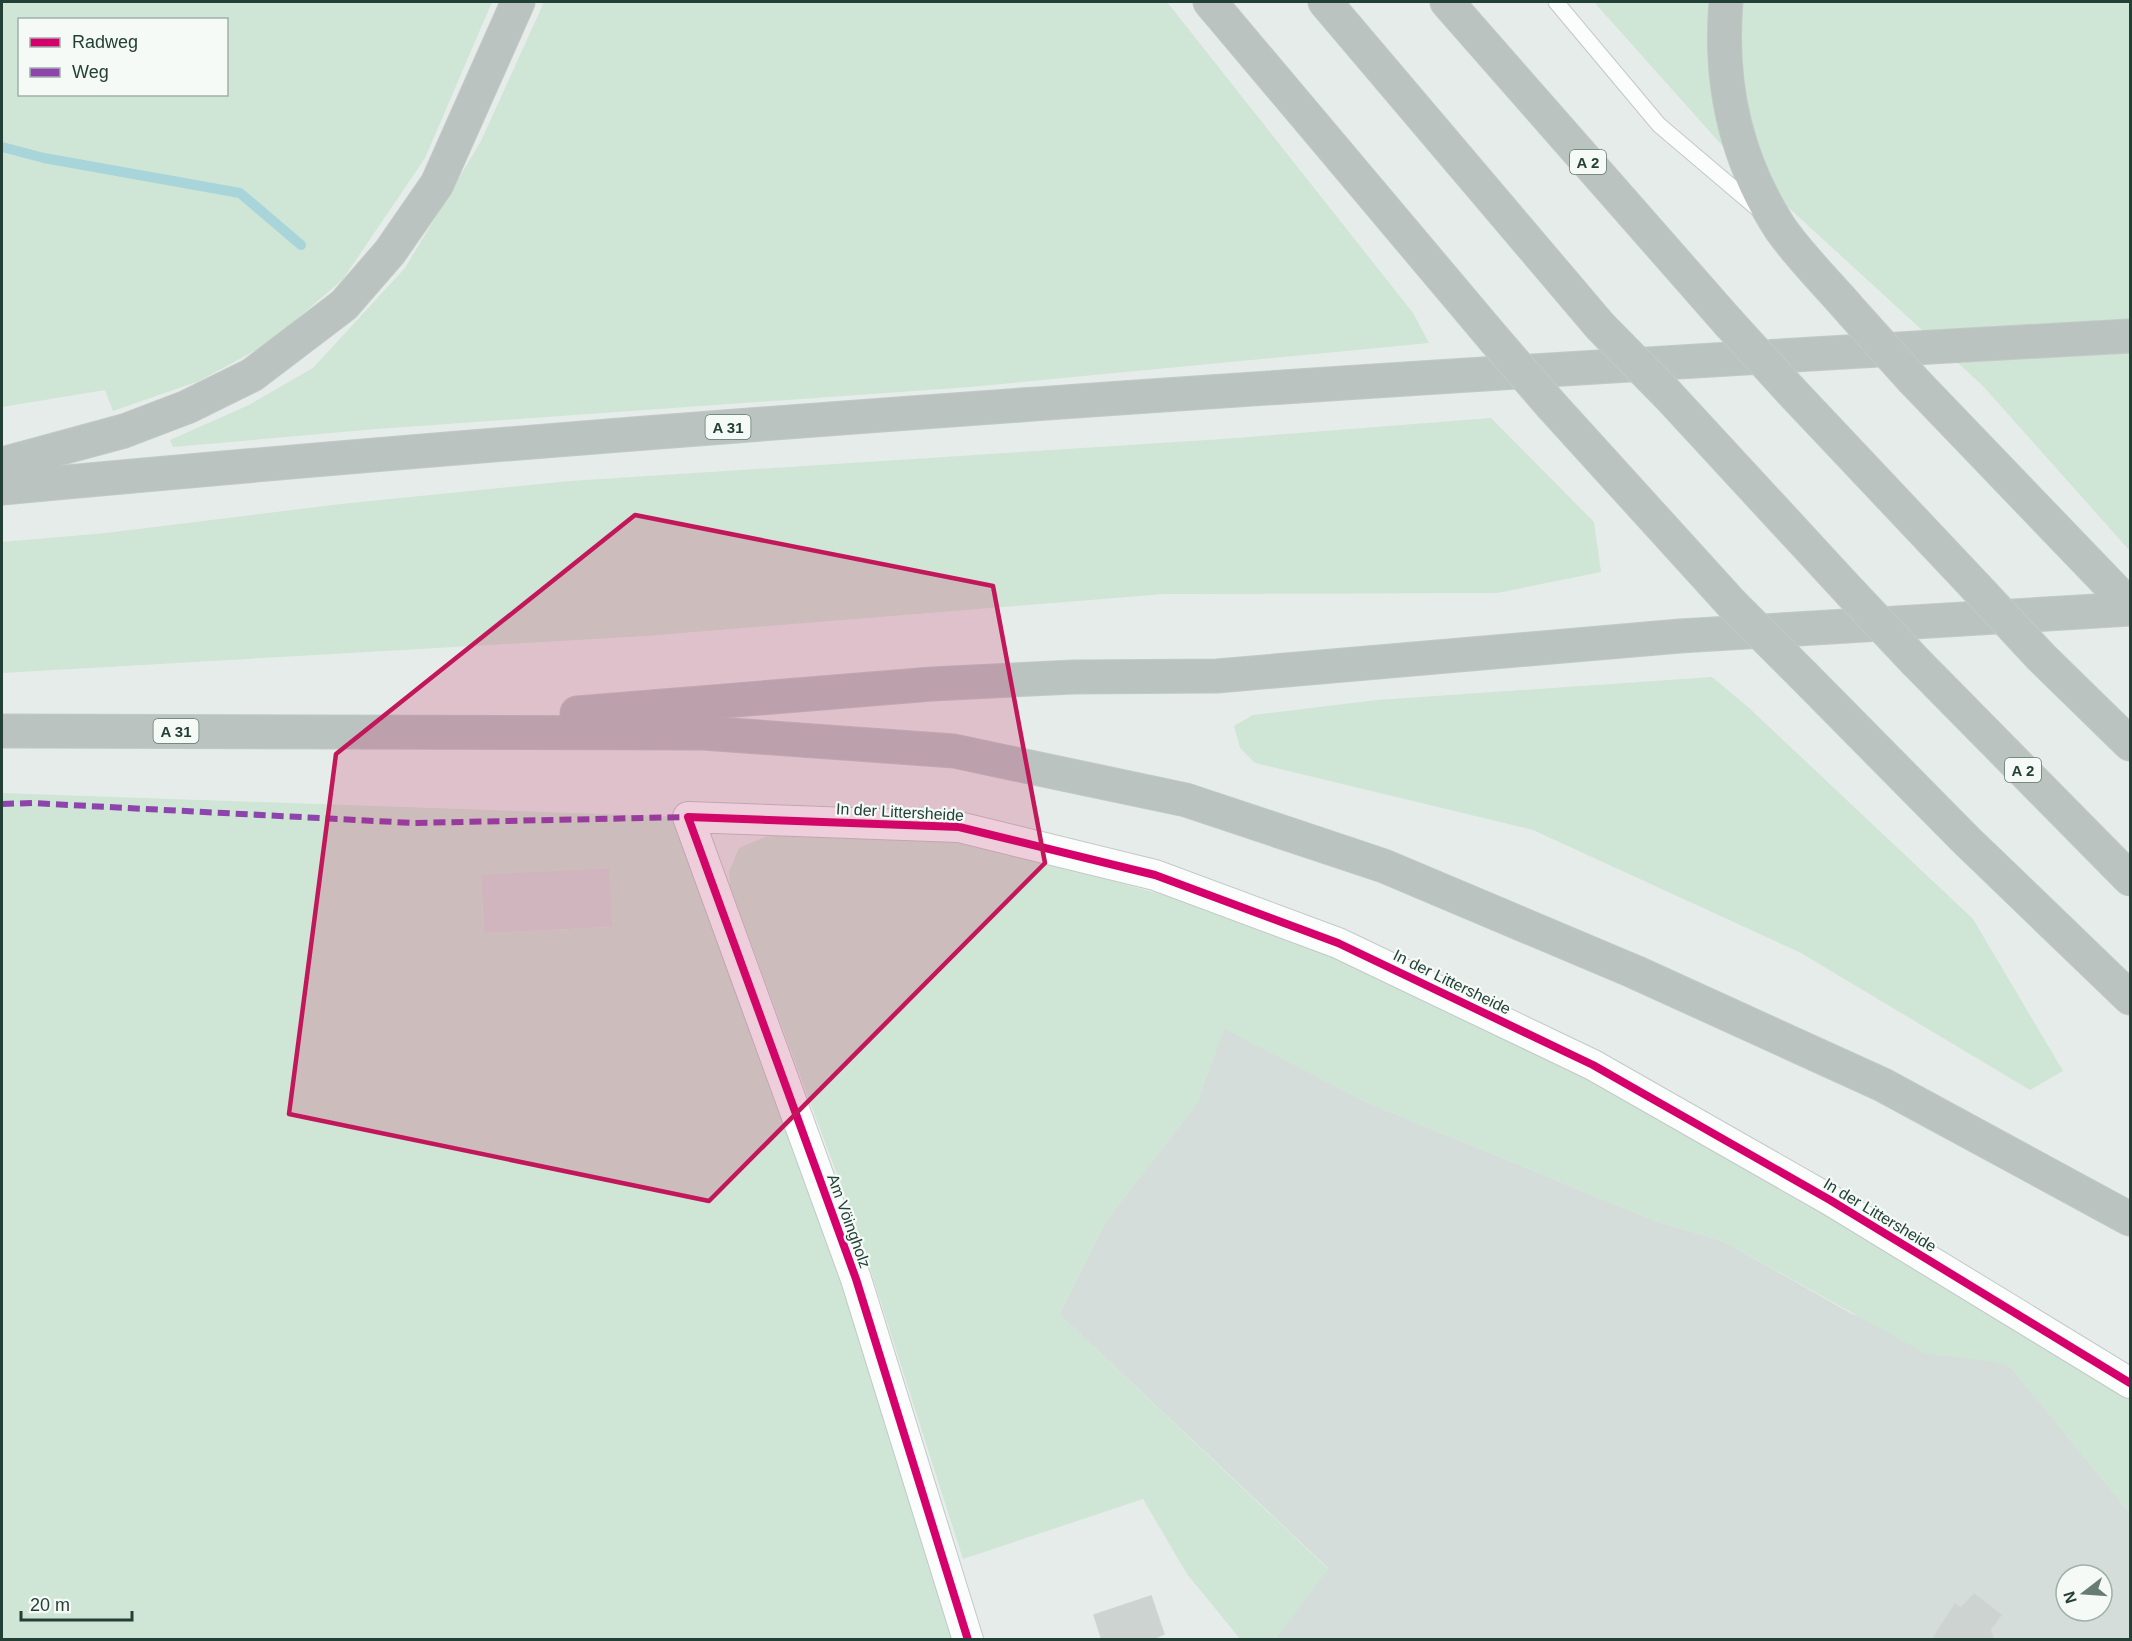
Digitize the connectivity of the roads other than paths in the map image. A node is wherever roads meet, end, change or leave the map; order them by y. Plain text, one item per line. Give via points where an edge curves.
1 (518, 2) edge
2 (1210, 2) edge
3 (1325, 2) edge
4 (1447, 2) edge
5 (1556, 2) edge
6 (1726, 2) edge
7 (1781, 229) junction
8 (2130, 336) edge
9 (2, 464) edge
10 (2, 488) edge
11 (2130, 607) edge
12 (2, 731) edge
13 (351, 731) junction
14 (2130, 744) edge
15 (688, 817) joint
16 (2130, 879) edge
17 (2130, 998) edge
18 (2130, 1220) edge
19 (2130, 1383) edge
20 (968, 1640) edge

1 - 9 highway via 437,184 390,252 344,305 252,375 187,407 124,431
2 - 17 highway, bridge via 1552,406 1731,603 1966,840
3 - 16 highway, A 2, bridge via 1600,326 1916,662
4 - 14 highway, A 2, bridge via 1791,391 2041,657
5 - 7 lane via 1659,124
6 - 7 highway via 1722,45 1728,99 1758,188
7 - 11 highway, bridge via 1912,380
8 - 10 highway, A 31 via 1456,376 457,446
11 - 13 highway via 1646,639 1217,676 932,684
12 - 13 highway, A 31
13 - 18 highway via 703,733 954,751 1186,800 1384,866 1635,972 1883,1085
15 - 19 street, In der Littersheide via 959,826 1155,875 1338,943 1593,1065 1830,1200
15 - 20 street, Am Vöingholz via 856,1279

